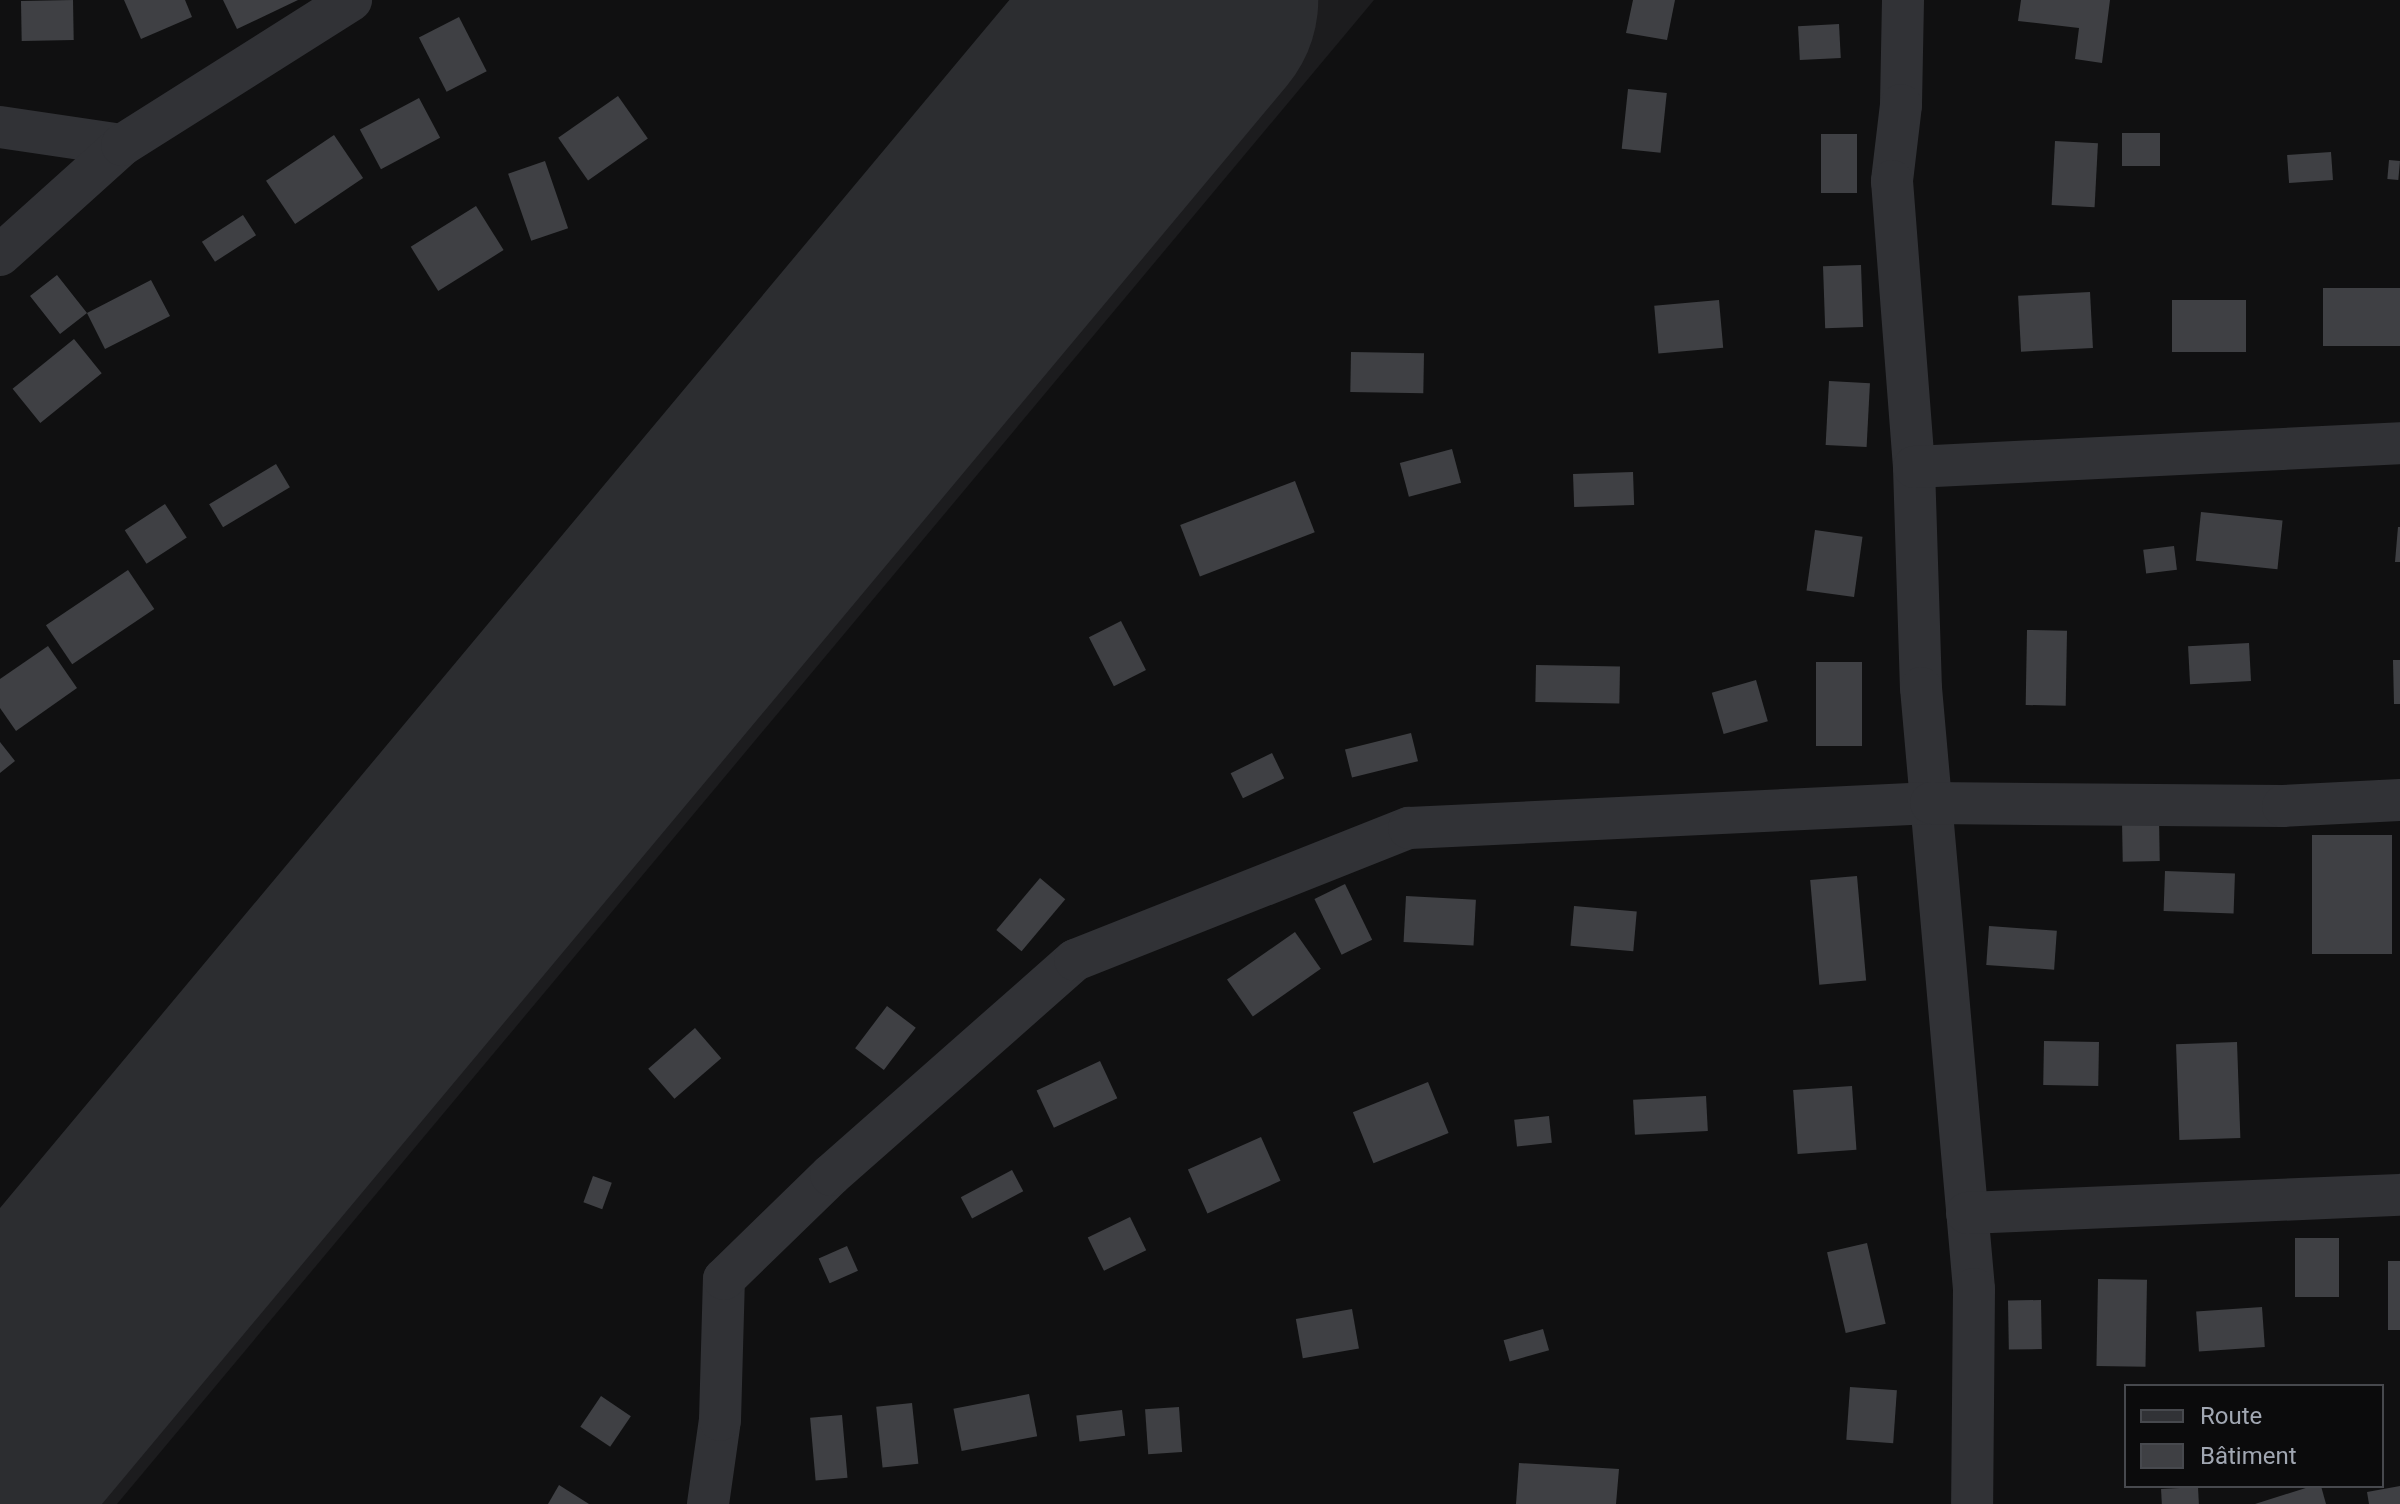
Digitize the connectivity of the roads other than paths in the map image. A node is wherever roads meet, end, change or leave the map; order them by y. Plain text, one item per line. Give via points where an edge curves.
1 (351, 0) edge
2 (1903, 0) edge
3 (0, 127) edge
4 (122, 145) junction
5 (0, 255) edge
6 (2400, 443) edge
7 (1914, 467) junction
8 (2400, 800) edge
9 (1931, 803) junction
10 (2400, 1195) edge
11 (1967, 1213) junction
12 (708, 1504) edge
13 (1972, 1504) edge

1 - 4 street
2 - 7 street via 1901,105 1892,181
3 - 4 street
4 - 5 street
6 - 7 street
7 - 9 street
8 - 9 street via 2283,806
9 - 11 street
9 - 12 street via 1409,828 1075,960 831,1175 724,1279 720,1420
10 - 11 street
11 - 13 street via 1974,1289

